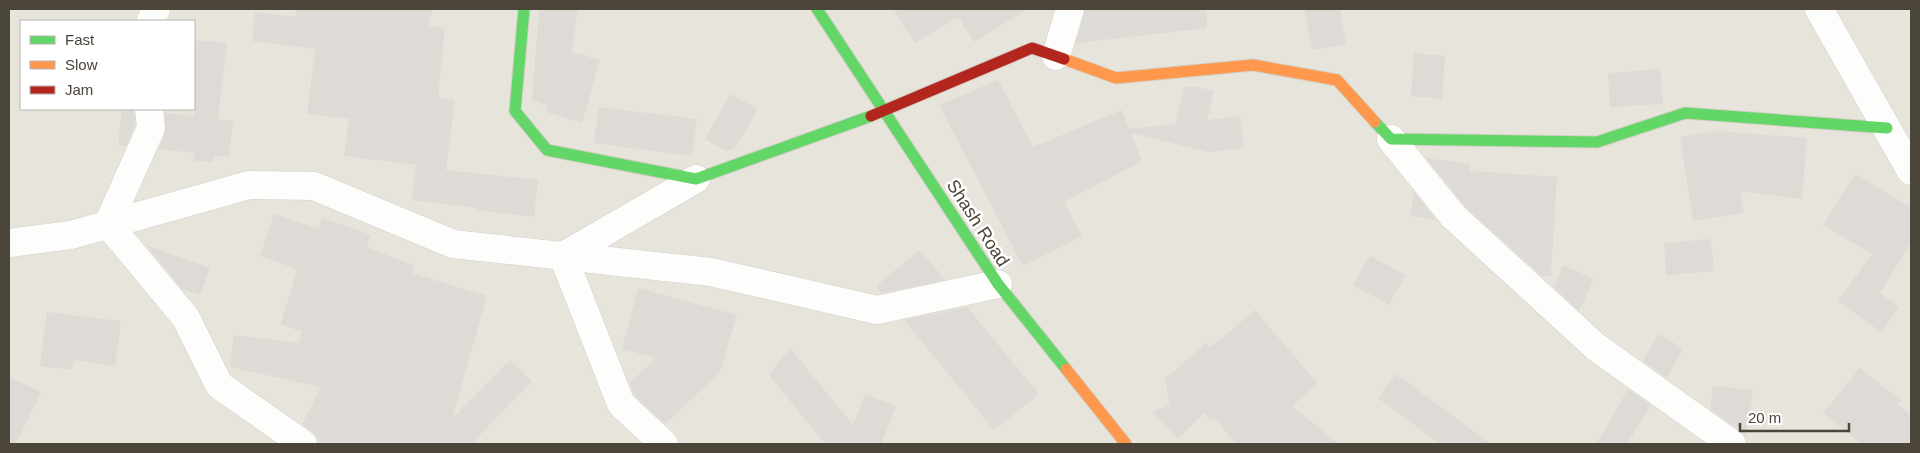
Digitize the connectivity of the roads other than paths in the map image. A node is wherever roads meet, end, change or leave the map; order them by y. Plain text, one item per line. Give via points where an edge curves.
1 (524, 9) edge
2 (817, 9) edge
3 (1070, 9) edge
4 (1819, 9) edge
5 (1056, 56) junction
6 (149, 110) edge
7 (884, 111) junction
8 (1887, 128) junction
9 (1391, 139) junction
10 (1911, 171) edge
11 (696, 179) junction
12 (108, 224) junction
13 (9, 243) edge
14 (563, 256) junction
15 (998, 284) junction
16 (303, 444) edge
17 (664, 444) edge
18 (1126, 444) edge
19 (1732, 444) edge

1 - 11 street via 515,111 546,150
2 - 7 street, Shash Road
3 - 5 street
4 - 8 street
5 - 7 street via 1032,48
5 - 9 street via 1116,78 1253,65 1337,80
6 - 12 street via 151,128
7 - 11 street
7 - 15 street, Shash Road
8 - 9 street via 1685,113 1597,142
8 - 10 street
9 - 19 street via 1453,216 1596,347
11 - 14 street
12 - 13 street via 71,235
12 - 14 street via 249,185 314,186 453,244
12 - 16 street via 186,318 219,385
14 - 15 street via 711,272 877,310
14 - 17 street via 621,404
15 - 18 street, Shash Road

